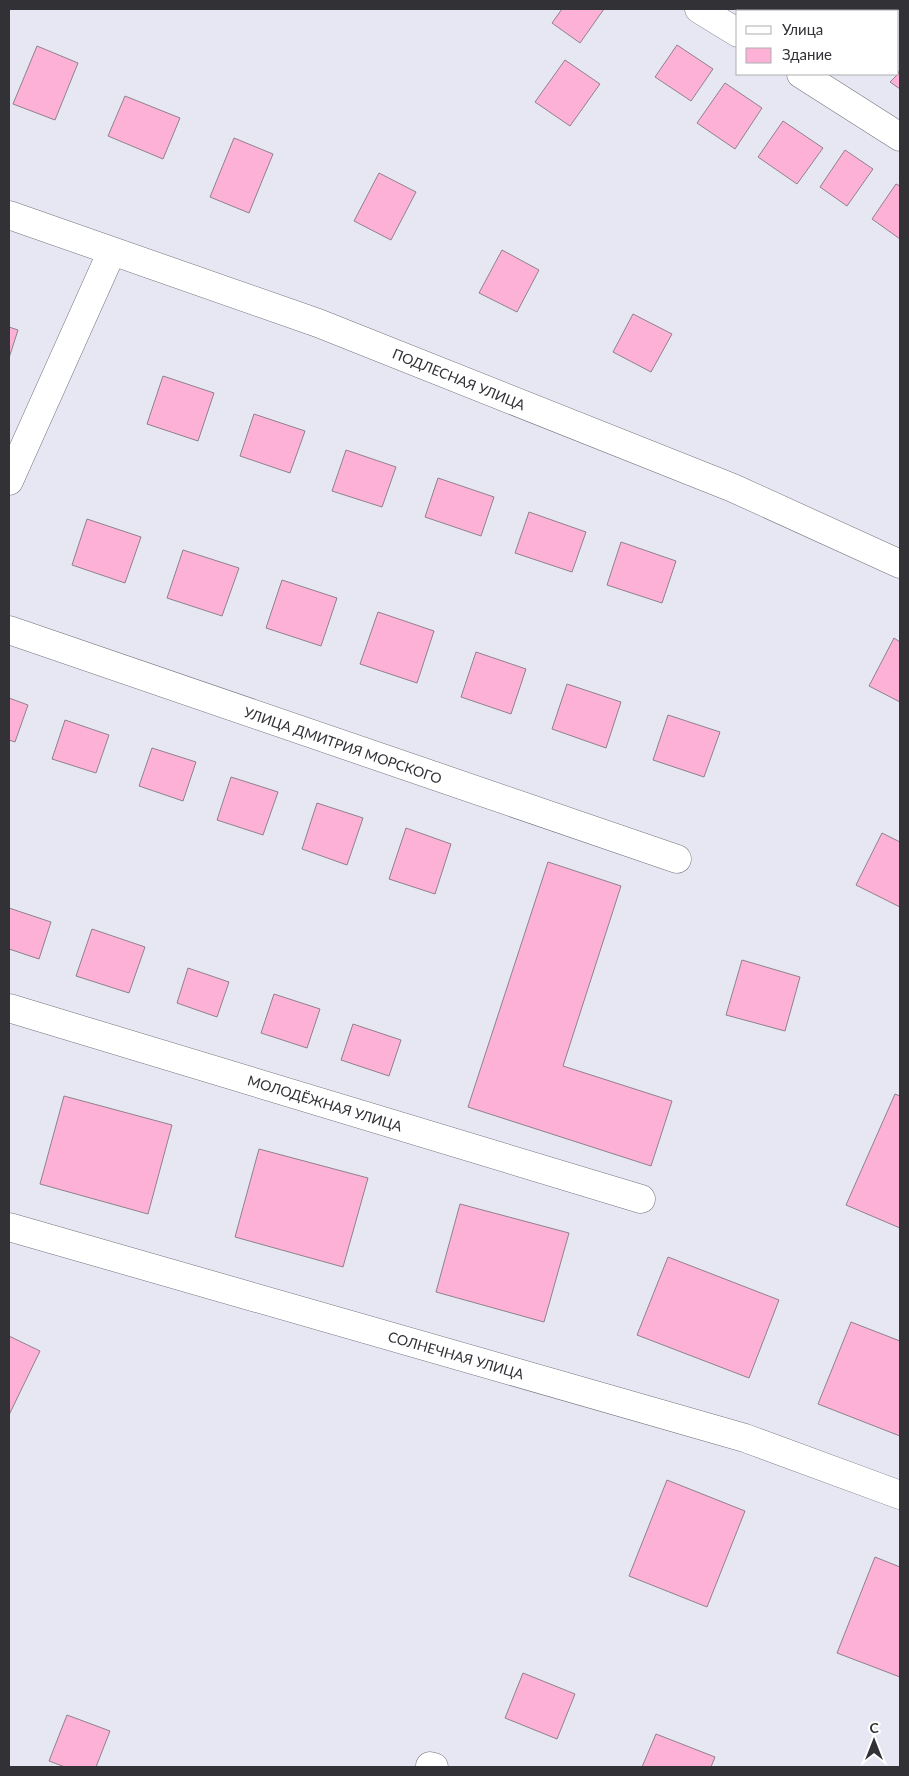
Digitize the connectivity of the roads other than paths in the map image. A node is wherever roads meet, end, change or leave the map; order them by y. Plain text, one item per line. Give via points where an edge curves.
1 (699, 9) edge
2 (736, 32) edge
3 (803, 75) edge
4 (900, 137) edge
5 (9, 215) edge
6 (112, 251) junction
7 (9, 481) edge
8 (900, 564) edge
9 (9, 630) edge
10 (677, 859) dead end
11 (9, 1008) edge
12 (641, 1199) dead end
13 (9, 1227) edge
14 (900, 1495) edge

1 - 2 street
3 - 4 street
5 - 6 street, ПОДЛЕСНАЯ УЛИЦА
6 - 7 street
6 - 8 street, ПОДЛЕСНАЯ УЛИЦА via 327,327 733,488
9 - 10 street, УЛИЦА ДМИТРИЯ МОРСКОГО
11 - 12 street, МОЛОДЁЖНАЯ УЛИЦА
13 - 14 street, СОЛНЕЧНАЯ УЛИЦА via 745,1438

